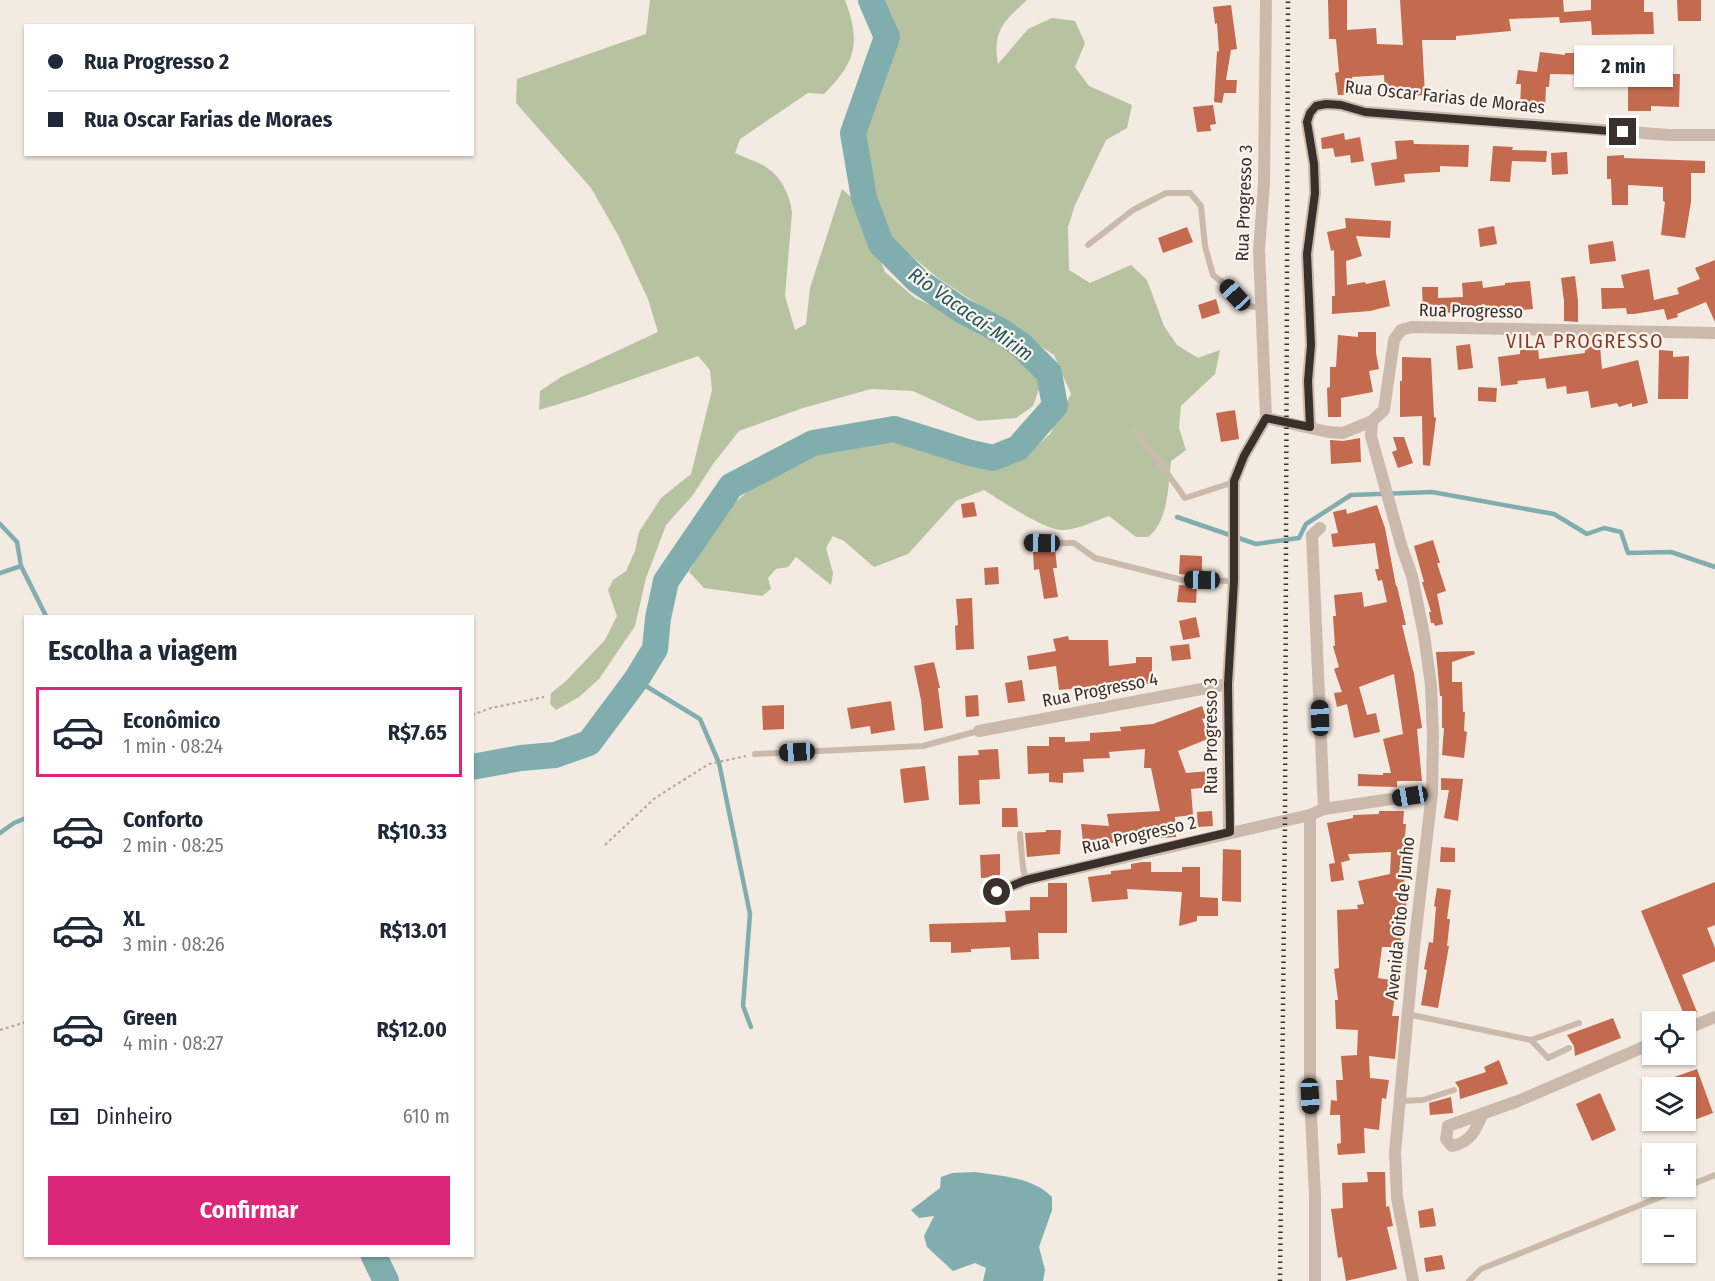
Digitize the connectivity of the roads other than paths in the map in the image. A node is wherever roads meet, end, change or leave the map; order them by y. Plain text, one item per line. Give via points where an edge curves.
1 (1266, 0) edge
2 (1715, 135) edge
3 (1088, 245) dead end
4 (1260, 308) junction
5 (1715, 333) edge
6 (1266, 418) junction
7 (1372, 421) junction
8 (1310, 427) junction
9 (1136, 430) dead end
10 (1234, 481) junction
11 (1320, 528) dead end
12 (1026, 543) dead end
13 (1234, 581) junction
14 (1228, 684) junction
15 (979, 730) joint
16 (755, 754) road end
17 (1432, 793) junction
18 (1324, 809) junction
19 (1310, 815) junction
20 (1230, 832) junction
21 (1020, 834) dead end
22 (1026, 880) junction
23 (997, 892) dead end
24 (1407, 1014) junction
25 (1715, 1017) edge
26 (1579, 1023) dead end
27 (1696, 1025) edge
28 (1531, 1040) junction
29 (1569, 1048) dead end
30 (1642, 1048) edge
31 (1454, 1090) dead end
32 (1399, 1101) junction
33 (1483, 1113) dead end
34 (1715, 1175) edge
35 (1315, 1281) edge
36 (1413, 1281) edge
37 (1469, 1281) edge

1 - 4 street, Rua Progresso 3
2 - 8 street, Rua Oscar Farias de Moraes via 1669,135 1365,112 1341,105 1316,106 1307,122 1315,193 1307,254
3 - 4 lane via 1133,210 1167,193 1190,193 1200,206 1213,274 1244,304
4 - 6 street, Rua Progresso 3
5 - 7 street, Rua Progresso via 1412,327 1401,330 1394,340 1384,410
6 - 8 street
6 - 10 street, Rua Progresso 3
7 - 8 street via 1343,433
7 - 17 street, Avenida Oito de Junho via 1371,436 1412,576 1424,635 1431,685
9 - 10 lane via 1185,498
10 - 13 street, Rua Progresso 3
11 - 18 street via 1312,535
12 - 13 lane via 1074,543 1095,558 1182,580
13 - 14 street, Rua Progresso 3
14 - 15 street, Rua Progresso 4
14 - 20 street, Rua Progresso 3
15 - 16 lane via 923,746
17 - 18 street, Rua Progresso 2
17 - 24 street, Avenida Oito de Junho
18 - 19 street, Rua Progresso 2
19 - 20 street, Rua Progresso 2
19 - 35 street via 1310,1096
20 - 22 street, Rua Progresso 2
21 - 22 lane
22 - 23 street, Rua Progresso 2
24 - 28 lane
24 - 32 street, Avenida Oito de Junho
25 - 27 street
26 - 28 lane
28 - 29 lane via 1548,1058
30 - 33 street
31 - 32 lane via 1423,1100
32 - 36 street, Avenida Oito de Junho via 1397,1198
34 - 37 lane via 1481,1269

